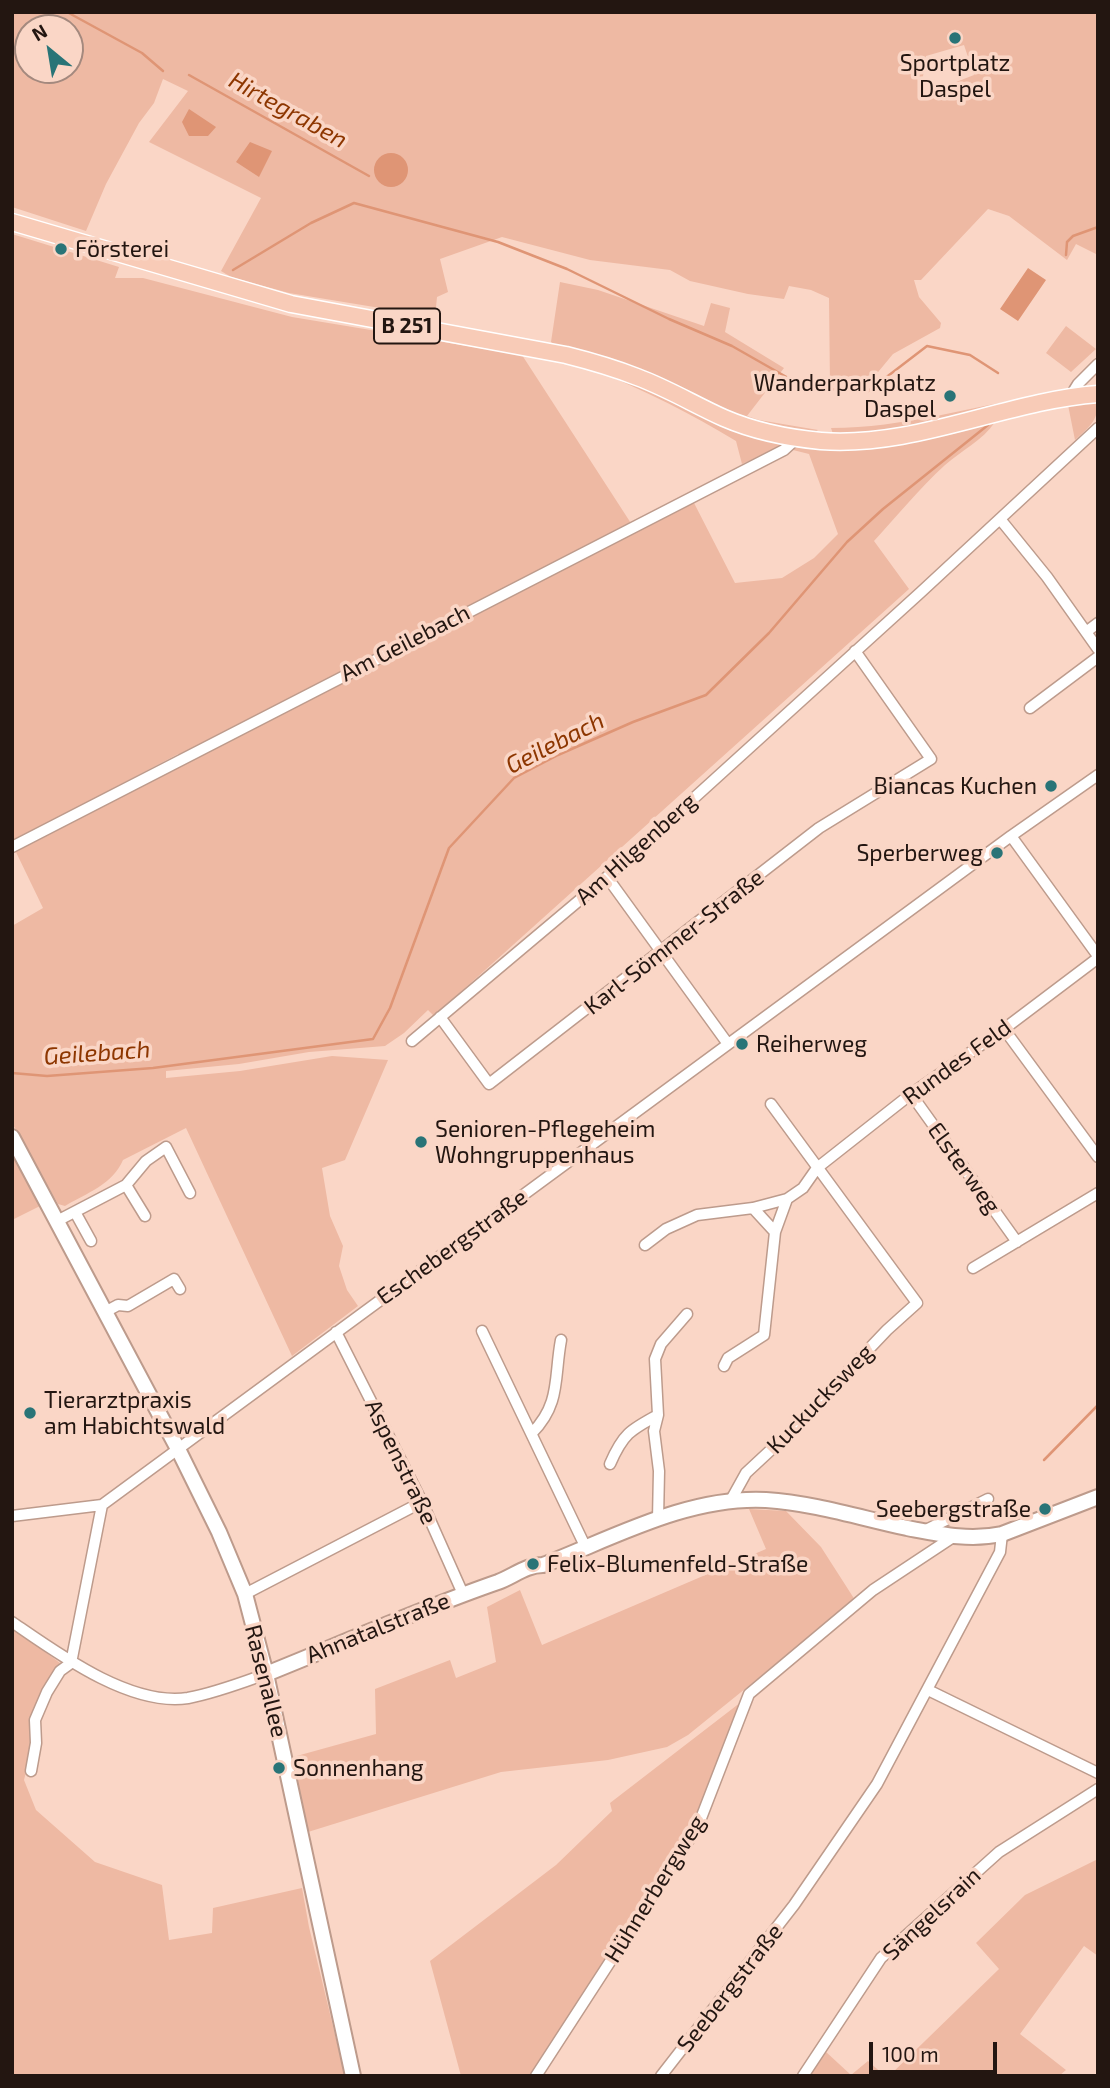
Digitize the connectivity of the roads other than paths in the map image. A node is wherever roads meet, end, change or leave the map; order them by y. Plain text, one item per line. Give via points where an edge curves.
1 (12, 222) edge
2 (1098, 364) edge
3 (1098, 394) edge
4 (1070, 397) junction
5 (1098, 428) edge
6 (797, 438) junction
7 (1000, 519) junction
8 (1098, 623) edge
9 (1086, 632) junction
10 (1098, 649) edge
11 (855, 651) junction
12 (1098, 657) edge
13 (1030, 708) dead end
14 (1098, 775) edge
15 (1011, 836) junction
16 (12, 847) edge
17 (607, 877) junction
18 (662, 951) junction
19 (1098, 957) edge
20 (440, 1017) junction
21 (1004, 1029) junction
22 (411, 1041) dead end
23 (728, 1044) junction
24 (911, 1094) junction
25 (771, 1104) dead end
26 (12, 1137) edge
27 (1098, 1157) edge
28 (817, 1168) junction
29 (126, 1185) junction
30 (190, 1193) dead end
31 (1098, 1193) edge
32 (787, 1199) junction
33 (752, 1208) junction
34 (75, 1212) junction
35 (145, 1216) dead end
36 (57, 1221) junction
37 (775, 1232) junction
38 (91, 1241) dead end
39 (1017, 1241) junction
40 (645, 1245) dead end
41 (972, 1268) dead end
42 (180, 1289) dead end
43 (105, 1312) junction
44 (687, 1314) dead end
45 (482, 1331) dead end
46 (336, 1332) junction
47 (561, 1340) dead end
48 (724, 1366) dead end
49 (658, 1415) junction
50 (532, 1433) junction
51 (177, 1448) junction
52 (611, 1464) dead end
53 (988, 1499) dead end
54 (731, 1500) junction
55 (1097, 1501) edge
56 (422, 1502) junction
57 (102, 1505) junction
58 (12, 1516) edge
59 (658, 1518) junction
60 (924, 1531) junction
61 (1002, 1534) junction
62 (953, 1537) junction
63 (586, 1548) junction
64 (245, 1594) junction
65 (463, 1594) junction
66 (12, 1622) edge
67 (71, 1663) junction
68 (267, 1674) junction
69 (928, 1690) junction
70 (30, 1771) dead end
71 (1098, 1773) edge
72 (1098, 1789) edge
73 (354, 2076) edge
74 (536, 2076) edge
75 (661, 2076) edge
76 (803, 2076) edge

1 - 6 main road, B 251 via 291,304 607,366 726,419
2 - 4 street
3 - 4 main road, B 251
4 - 6 main road, B 251 via 927,431 855,442
5 - 7 street, Am Hilgenberg
6 - 16 street, Am Geilebach via 784,450
7 - 9 street
7 - 11 street, Am Hilgenberg
8 - 9 street
9 - 10 street
11 - 17 street, Am Hilgenberg
11 - 18 street, Karl-Sömmer-Straße via 931,760 819,828
12 - 13 street
14 - 15 street, Eschebergstraße
15 - 19 street
15 - 23 street, Eschebergstraße
17 - 18 street
17 - 20 street, Am Hilgenberg
18 - 20 street, Karl-Sömmer-Straße via 489,1084
18 - 23 street
19 - 21 street, Rundes Feld
20 - 22 street, Am Hilgenberg
21 - 24 street, Rundes Feld
21 - 27 street
23 - 46 street, Eschebergstraße
24 - 28 street, Rundes Feld
24 - 39 street, Elsterweg
25 - 28 street
26 - 36 main road, Rasenallee
28 - 32 street, Rundes Feld via 803,1188
28 - 54 street, Kuckucksweg via 917,1303 746,1473
29 - 30 street via 146,1161 166,1147
29 - 34 street
29 - 35 street
31 - 39 street
32 - 33 street
32 - 37 street
33 - 37 street
33 - 40 street via 697,1215
34 - 36 street
34 - 38 street
36 - 43 main road, Rasenallee
37 - 48 street via 764,1335 728,1358
39 - 41 street
42 - 43 street via 174,1279 128,1306
43 - 51 main road, Rasenallee
44 - 49 street via 654,1359
45 - 50 street
46 - 51 street, Eschebergstraße
46 - 56 street, Aspenstraße
47 - 50 street via 556,1393 546,1419
49 - 52 street via 621,1440
49 - 59 street via 654,1431
50 - 63 street
51 - 57 street, Eschebergstraße
51 - 64 main road, Rasenallee
53 - 60 street
54 - 59 main road, Ahnatalstraße
54 - 60 main road, Ahnatalstraße via 799,1505
55 - 61 main road, Ahnatalstraße
56 - 64 street
56 - 65 street, Aspenstraße
57 - 58 street
57 - 67 street
59 - 63 main road, Ahnatalstraße
60 - 62 main road, Ahnatalstraße
61 - 62 main road, Ahnatalstraße
61 - 69 street, Seebergstraße via 1000,1552
62 - 74 street, Hühnerbergweg via 873,1590 749,1694 698,1826
63 - 65 main road, Ahnatalstraße via 529,1575
64 - 68 main road, Rasenallee
65 - 68 main road, Ahnatalstraße
66 - 67 street, Ahnatalstraße
67 - 68 street, Ahnatalstraße via 127,1689 186,1698
67 - 70 street via 60,1671 35,1720 37,1743
68 - 73 main road, Rasenallee
69 - 71 street
69 - 75 street, Seebergstraße via 842,1837
72 - 76 street, Sängelsrain via 999,1852 881,1958

